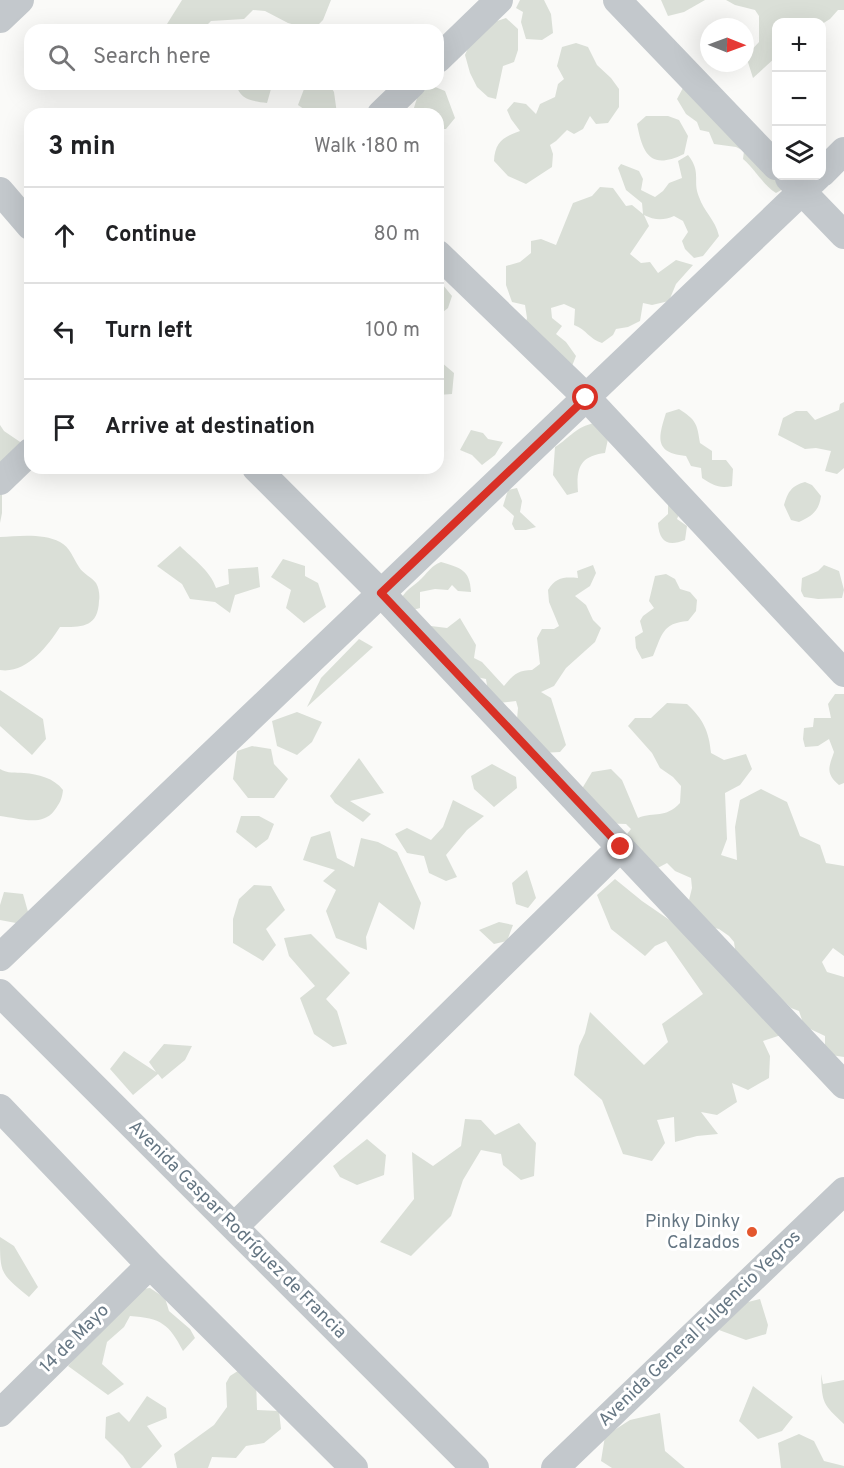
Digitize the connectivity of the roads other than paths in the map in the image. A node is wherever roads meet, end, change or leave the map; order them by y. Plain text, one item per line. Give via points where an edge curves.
1 (20, 0) edge
2 (499, 0) edge
3 (617, 0) edge
4 (0, 19) edge
5 (444, 53) edge
6 (406, 90) edge
7 (387, 108) edge
8 (844, 151) edge
9 (772, 161) edge
10 (826, 165) edge
11 (806, 180) edge
12 (808, 180) edge
13 (0, 191) edge
14 (24, 219) edge
15 (844, 235) edge
16 (444, 260) edge
17 (586, 398) junction
18 (24, 458) edge
19 (262, 474) edge
20 (0, 481) edge
21 (381, 593) junction
22 (844, 673) edge
23 (621, 847) junction
24 (0, 957) edge
25 (0, 993) edge
26 (844, 1085) edge
27 (0, 1108) edge
28 (844, 1191) edge
29 (234, 1227) junction
30 (150, 1265) junction
31 (0, 1413) edge
32 (354, 1468) edge
33 (475, 1468) edge
34 (555, 1468) edge

1 - 4 street
2 - 5 street
3 - 9 street
6 - 7 street
8 - 10 street
11 - 17 street
12 - 15 street
13 - 14 street
16 - 17 street
17 - 21 street
17 - 22 street
18 - 20 street
19 - 21 street
21 - 23 street
21 - 24 street
23 - 26 street
23 - 29 street
25 - 29 street, Avenida Gaspar Rodríguez de Francia
27 - 30 street
28 - 34 street, Avenida General Fulgencio Yegros
29 - 33 street, Avenida Gaspar Rodríguez de Francia
30 - 31 street, 14 de Mayo
30 - 32 street

